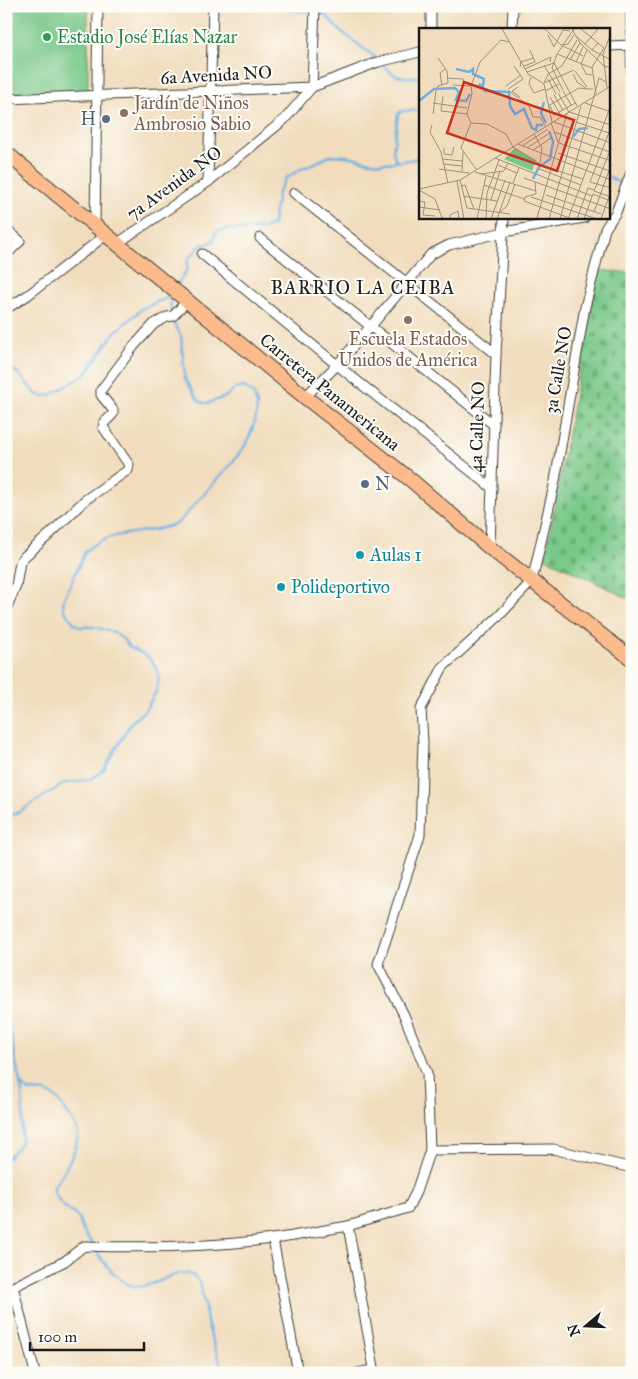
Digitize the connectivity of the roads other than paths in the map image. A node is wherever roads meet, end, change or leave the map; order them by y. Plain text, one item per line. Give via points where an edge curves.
1 (98, 6) edge
2 (213, 6) edge
3 (314, 6) edge
4 (431, 6) edge
5 (513, 6) edge
6 (631, 6) edge
7 (431, 28) edge
8 (512, 28) edge
9 (631, 45) edge
10 (610, 46) edge
11 (419, 52) edge
12 (312, 87) junction
13 (210, 91) junction
14 (96, 96) junction
15 (6, 99) edge
16 (632, 150) edge
17 (8, 159) edge
18 (632, 170) edge
19 (208, 182) junction
20 (294, 193) dead end
21 (613, 212) edge
22 (504, 219) edge
23 (578, 219) edge
24 (610, 219) edge
25 (6, 229) edge
26 (101, 230) junction
27 (504, 232) junction
28 (260, 238) dead end
29 (118, 243) junction
30 (202, 254) dead end
31 (6, 255) edge
32 (407, 283) junction
33 (178, 294) junction
34 (6, 309) edge
35 (370, 326) junction
36 (496, 354) junction
37 (337, 364) junction
38 (305, 397) junction
39 (494, 425) junction
40 (492, 488) junction
41 (490, 548) junction
42 (532, 581) junction
43 (6, 609) edge
44 (632, 659) edge
45 (430, 1150) junction
46 (632, 1168) edge
47 (348, 1226) junction
48 (273, 1239) junction
49 (10, 1288) edge
50 (6, 1306) edge
51 (375, 1371) edge
52 (35, 1373) edge
53 (298, 1373) edge
54 (357, 1373) edge

1 - 14 street
2 - 13 street
3 - 12 street
4 - 7 street
5 - 8 street
6 - 9 street
9 - 10 street
9 - 16 street
11 - 12 street, 6a Avenida NO via 378,62
12 - 13 street, 6a Avenida NO
12 - 19 street, 7a Avenida NO via 285,119
13 - 14 street, 6a Avenida NO
13 - 19 street
14 - 15 street, 6a Avenida NO
14 - 26 street
17 - 26 highway, Carretera Panamericana
18 - 21 street, 3a Calle NO
19 - 29 street, 7a Avenida NO
20 - 32 street
22 - 27 street, 4a Calle NO
23 - 27 street
24 - 42 street, 3a Calle NO via 585,307 555,481
25 - 31 street via 20,241
26 - 29 highway, Carretera Panamericana
26 - 34 street via 28,294
27 - 32 street via 450,245 430,254
27 - 36 street, 4a Calle NO
28 - 35 street
29 - 33 highway, Carretera Panamericana
30 - 37 street
32 - 35 street
32 - 36 street
33 - 38 highway, Carretera Panamericana
33 - 43 street via 173,316 154,324 101,390 100,395 113,410 103,427 129,465 128,470 85,500 25,556 20,562 16,586
35 - 37 street
35 - 39 street
36 - 39 street, 4a Calle NO
37 - 38 street
37 - 40 street
38 - 41 highway, Carretera Panamericana via 411,480
39 - 40 street, 4a Calle NO
40 - 41 street, 4a Calle NO
41 - 42 highway, Carretera Panamericana
42 - 44 highway, Carretera Panamericana
42 - 45 street via 443,667 422,709 420,835 378,964 404,1014 427,1073
45 - 46 street via 553,1149
45 - 47 street via 408,1208
47 - 48 street
47 - 51 street
48 - 49 street via 176,1246 84,1246 65,1261
48 - 53 street
49 - 50 street
49 - 52 street
51 - 54 street

